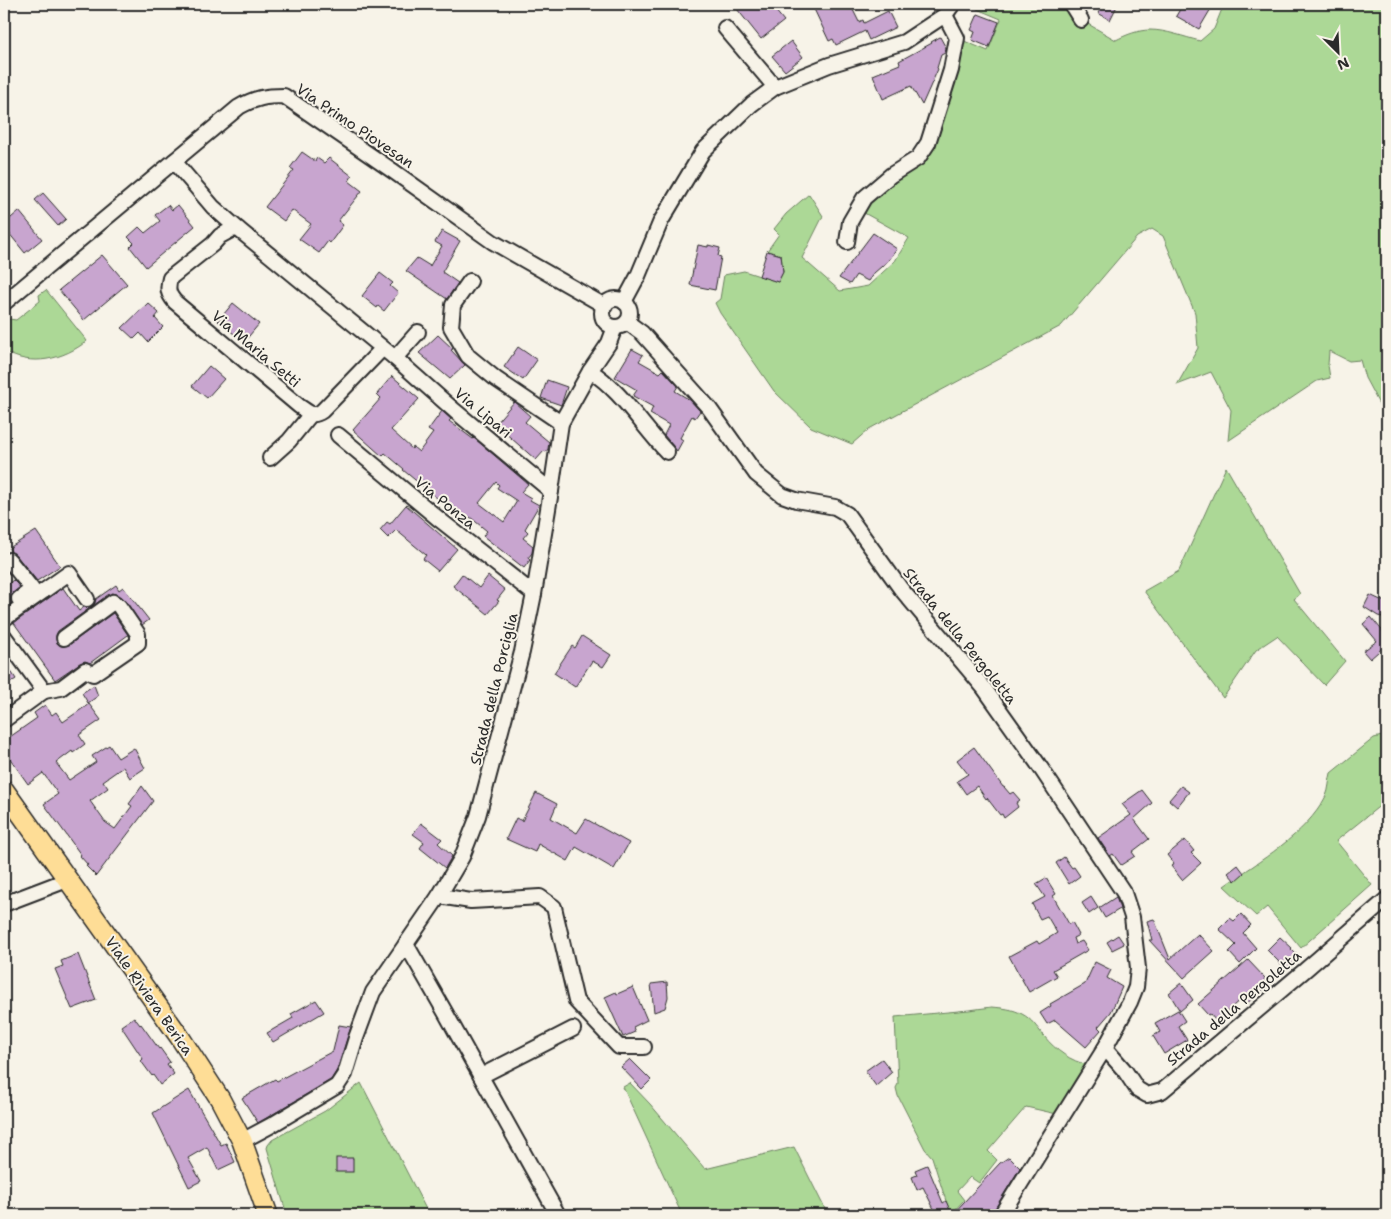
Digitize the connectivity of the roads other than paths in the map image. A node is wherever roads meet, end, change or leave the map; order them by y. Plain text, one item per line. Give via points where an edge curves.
1 (1071, 4) edge
2 (949, 10) edge
3 (1081, 20) dead end
4 (725, 28) dead end
5 (775, 87) junction
6 (174, 160) junction
7 (213, 207) junction
8 (238, 229) junction
9 (220, 236) junction
10 (848, 242) dead end
11 (470, 282) dead end
12 (624, 302) junction
13 (4, 303) edge
14 (605, 306) junction
15 (621, 324) junction
16 (418, 332) dead end
17 (383, 348) junction
18 (395, 358) junction
19 (590, 371) junction
20 (311, 414) junction
21 (561, 423) junction
22 (338, 435) dead end
23 (667, 452) dead end
24 (270, 458) dead end
25 (551, 491) junction
26 (9, 560) dead end
27 (534, 594) junction
28 (87, 599) dead end
29 (4, 609) edge
30 (4, 619) edge
31 (64, 638) dead end
32 (6, 644) edge
33 (44, 691) junction
34 (4, 720) edge
35 (4, 790) edge
36 (67, 880) junction
37 (439, 896) junction
38 (1387, 899) edge
39 (4, 904) edge
40 (406, 944) junction
41 (573, 1029) dead end
42 (644, 1048) dead end
43 (1105, 1048) junction
44 (481, 1076) junction
45 (242, 1140) junction
46 (268, 1215) edge
47 (558, 1215) edge
48 (1001, 1215) edge

1 - 3 street
2 - 5 street via 904,42 830,65
2 - 10 street via 957,38 951,70 928,143 918,158 864,198 850,222
4 - 5 street
5 - 12 street via 752,104 703,151 661,221
6 - 7 street
6 - 13 street, Via Primo Piovesan
6 - 14 street, Via Primo Piovesan via 251,100 284,96 494,242
7 - 8 street
7 - 9 street via 221,228
8 - 9 street, Via Maria Setti
8 - 17 street
9 - 20 street, Via Maria Setti via 170,278 169,296
11 - 21 street via 453,305 451,327 468,356
12 - 14 street via 613,300
12 - 15 street via 630,317
14 - 15 street via 602,313 608,325
15 - 19 street, Strada della Porciglia
15 - 43 street, Strada della Pergoletta via 642,333 709,408 756,474 782,495 835,507 847,514 901,590 984,688 1124,893 1132,917 1137,952 1136,987
16 - 18 street
17 - 18 street
17 - 20 street via 322,411
18 - 25 street, Via Lipari
19 - 21 street, Strada della Porciglia
19 - 23 street via 627,404
20 - 24 street
21 - 25 street, Strada della Porciglia
22 - 27 street, Via Ponza
25 - 27 street, Strada della Porciglia
26 - 29 street via 32,589
27 - 37 street, Strada della Porciglia via 522,652 478,816 462,858
28 - 30 street via 69,573
31 - 33 street via 113,602 138,634 138,643 93,674 85,670 61,688
32 - 33 street
33 - 34 street
35 - 36 main road, Viale Riviera Berica
36 - 39 street
36 - 45 main road, Viale Riviera Berica via 179,1036
37 - 40 street, Strada della Porciglia
37 - 42 street via 471,901 540,897 554,908 576,1001 619,1047
38 - 43 street, Strada della Pergoletta via 1162,1091 1147,1095 1137,1089
40 - 44 street
40 - 45 street, Strada della Porciglia via 373,992 345,1074 337,1086
41 - 44 street
43 - 48 street, Strada della Pergoletta
44 - 47 street
45 - 46 main road, Viale Riviera Berica

